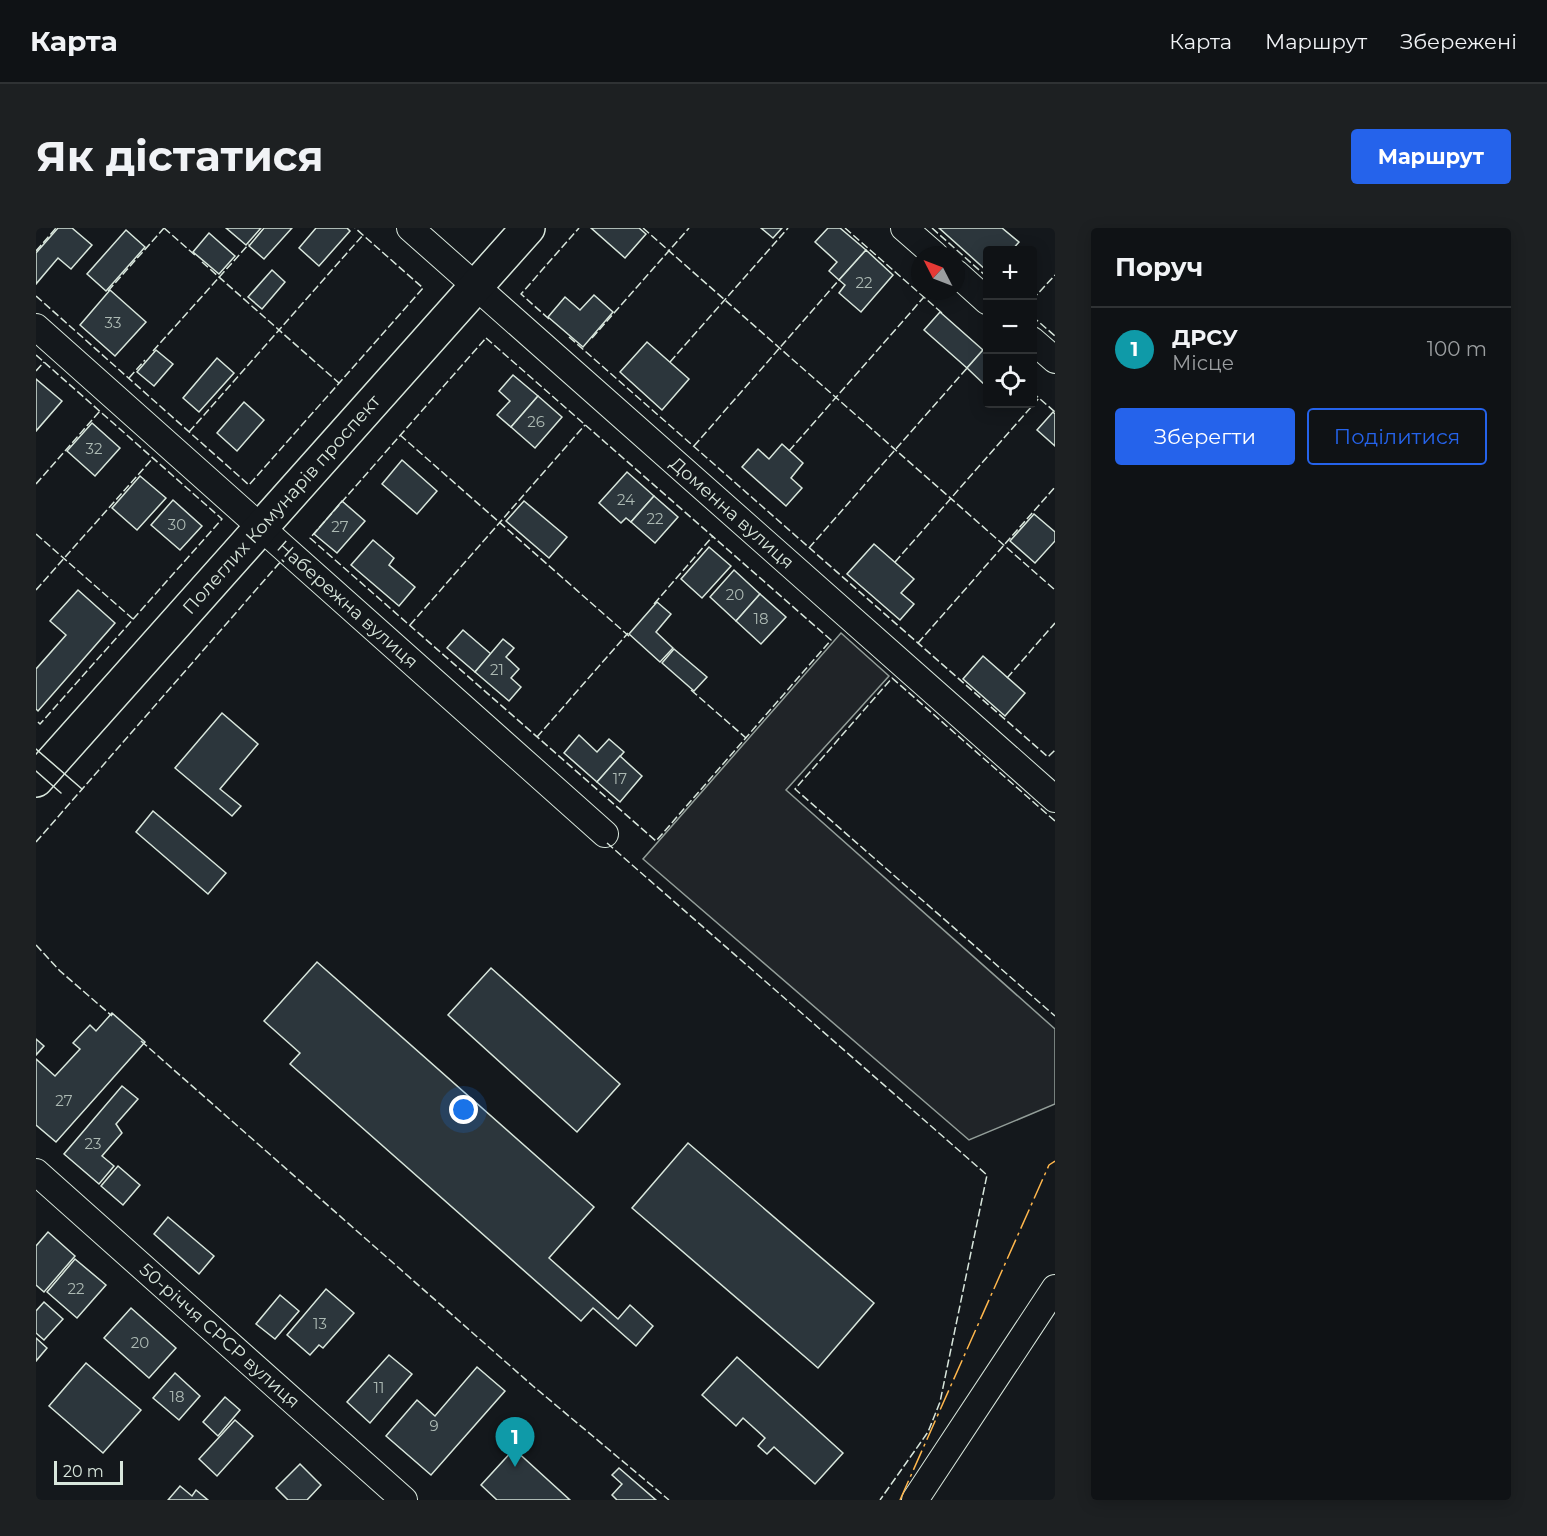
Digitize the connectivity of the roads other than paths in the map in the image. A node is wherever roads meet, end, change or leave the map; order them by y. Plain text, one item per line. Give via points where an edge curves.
1 (410, 228) edge
2 (528, 228) edge
3 (904, 228) edge
4 (925, 246) edge
5 (965, 281) edge
6 (476, 287) junction
7 (986, 300) edge
8 (36, 327) edge
9 (1037, 344) edge
10 (1055, 360) edge
11 (261, 528) junction
12 (40, 768) edge
13 (1055, 799) edge
14 (605, 834) dead end
15 (36, 1172) edge
16 (1055, 1288) edge
17 (404, 1500) edge
18 (915, 1500) edge

1 - 6 street, Доменна вулиця
2 - 6 main road, Полеглих Комунарів проспект
3 - 4 street
5 - 7 street
6 - 11 main road, Полеглих Комунарів проспект
6 - 13 street, Доменна вулиця
8 - 11 street, Набережна вулиця
9 - 10 street
11 - 12 main road, Полеглих Комунарів проспект
11 - 14 street, Набережна вулиця
15 - 17 street, 50-річчя СРСР вулиця
16 - 18 street

